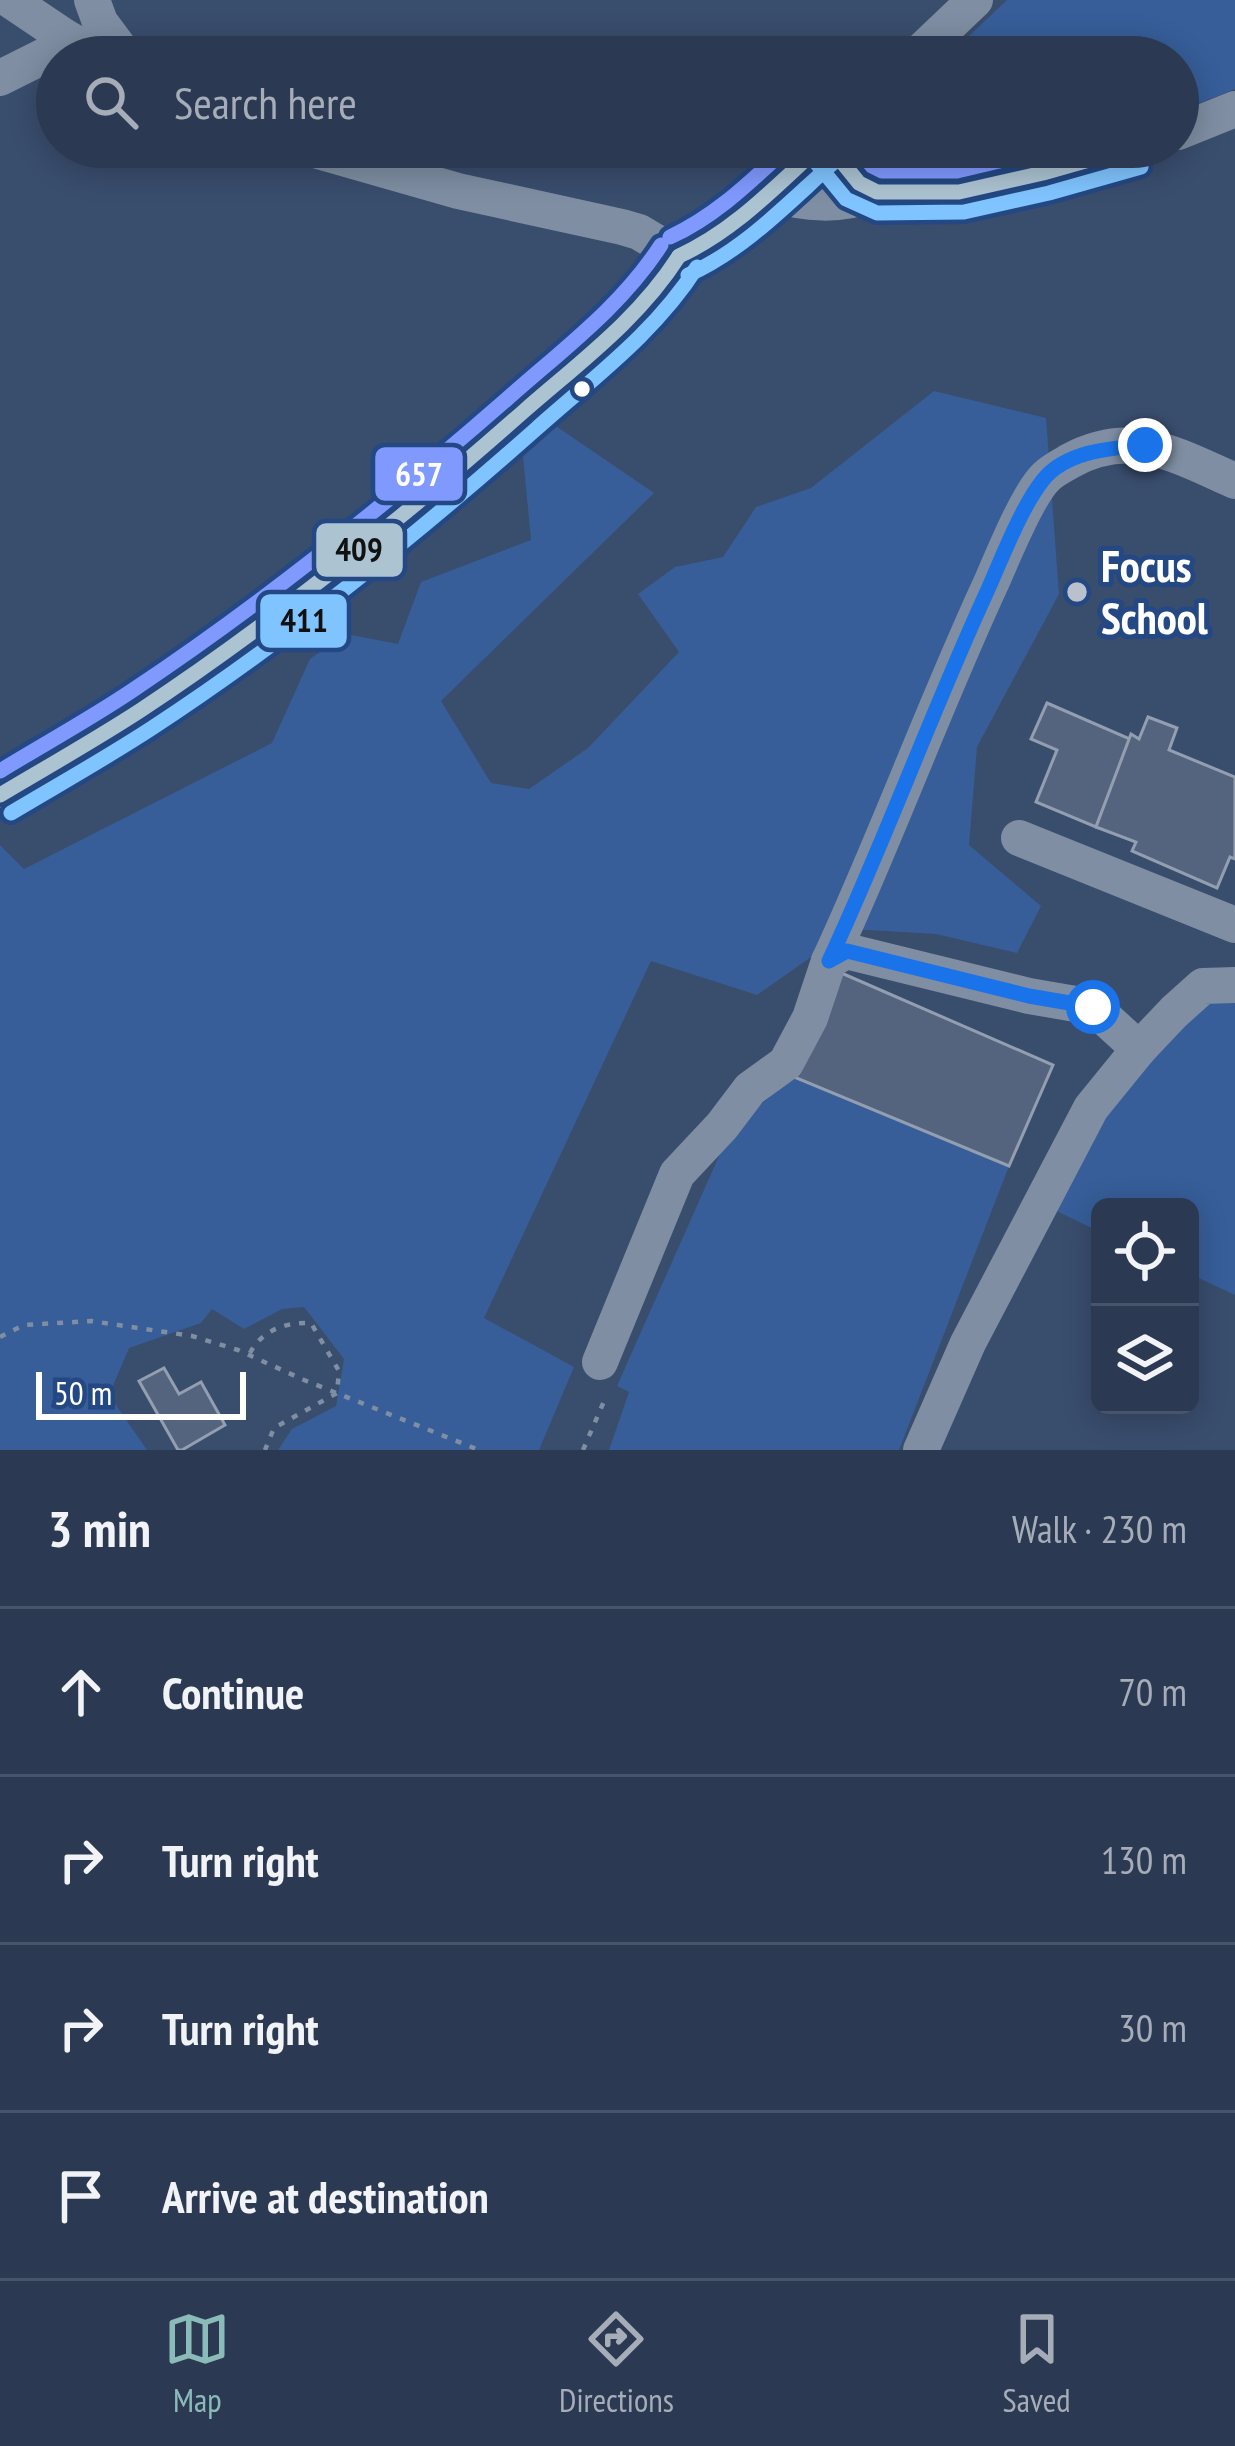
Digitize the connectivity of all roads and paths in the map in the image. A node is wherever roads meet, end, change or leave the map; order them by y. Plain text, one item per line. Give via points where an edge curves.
1 (10, 0) edge
2 (92, 0) edge
3 (976, 0) edge
4 (64, 36) edge
5 (110, 36) edge
6 (937, 36) edge
7 (36, 60) edge
8 (0, 78) edge
9 (1235, 110) edge
10 (1199, 124) edge
11 (378, 168) edge
12 (794, 168) edge
13 (847, 168) edge
14 (1061, 168) edge
15 (878, 192) junction
16 (766, 193) junction
17 (679, 256) junction
18 (1235, 481) edge
19 (0, 795) edge
20 (1019, 838) dead end
21 (1235, 925) edge
22 (829, 961) junction
23 (1235, 985) edge
24 (1138, 1049) junction
25 (0, 1337) edge
26 (249, 1354) junction
27 (600, 1362) dead end
28 (337, 1393) junction
29 (605, 1399) dead end
30 (265, 1450) edge
31 (479, 1450) edge
32 (583, 1450) edge
33 (921, 1450) edge

1 - 4 street
2 - 5 street
3 - 6 street
7 - 8 street
9 - 10 street
11 - 17 street via 622,226
12 - 16 street
13 - 15 street
14 - 15 street via 959,192
15 - 16 street via 852,203
16 - 17 street via 701,248
17 - 19 street via 616,330 428,497 142,709
18 - 22 street via 1145,445 1104,449 1045,477 970,628
20 - 21 street
22 - 24 street via 847,951 1093,1007
22 - 27 street via 786,1063 749,1089 677,1174
23 - 24 street via 1203,986
24 - 33 street via 1091,1108
25 - 26 path via 24,1325 91,1321
26 - 28 path
26 - 28 path via 279,1326 311,1323 339,1371
28 - 30 path via 274,1428
28 - 31 path
29 - 32 path

